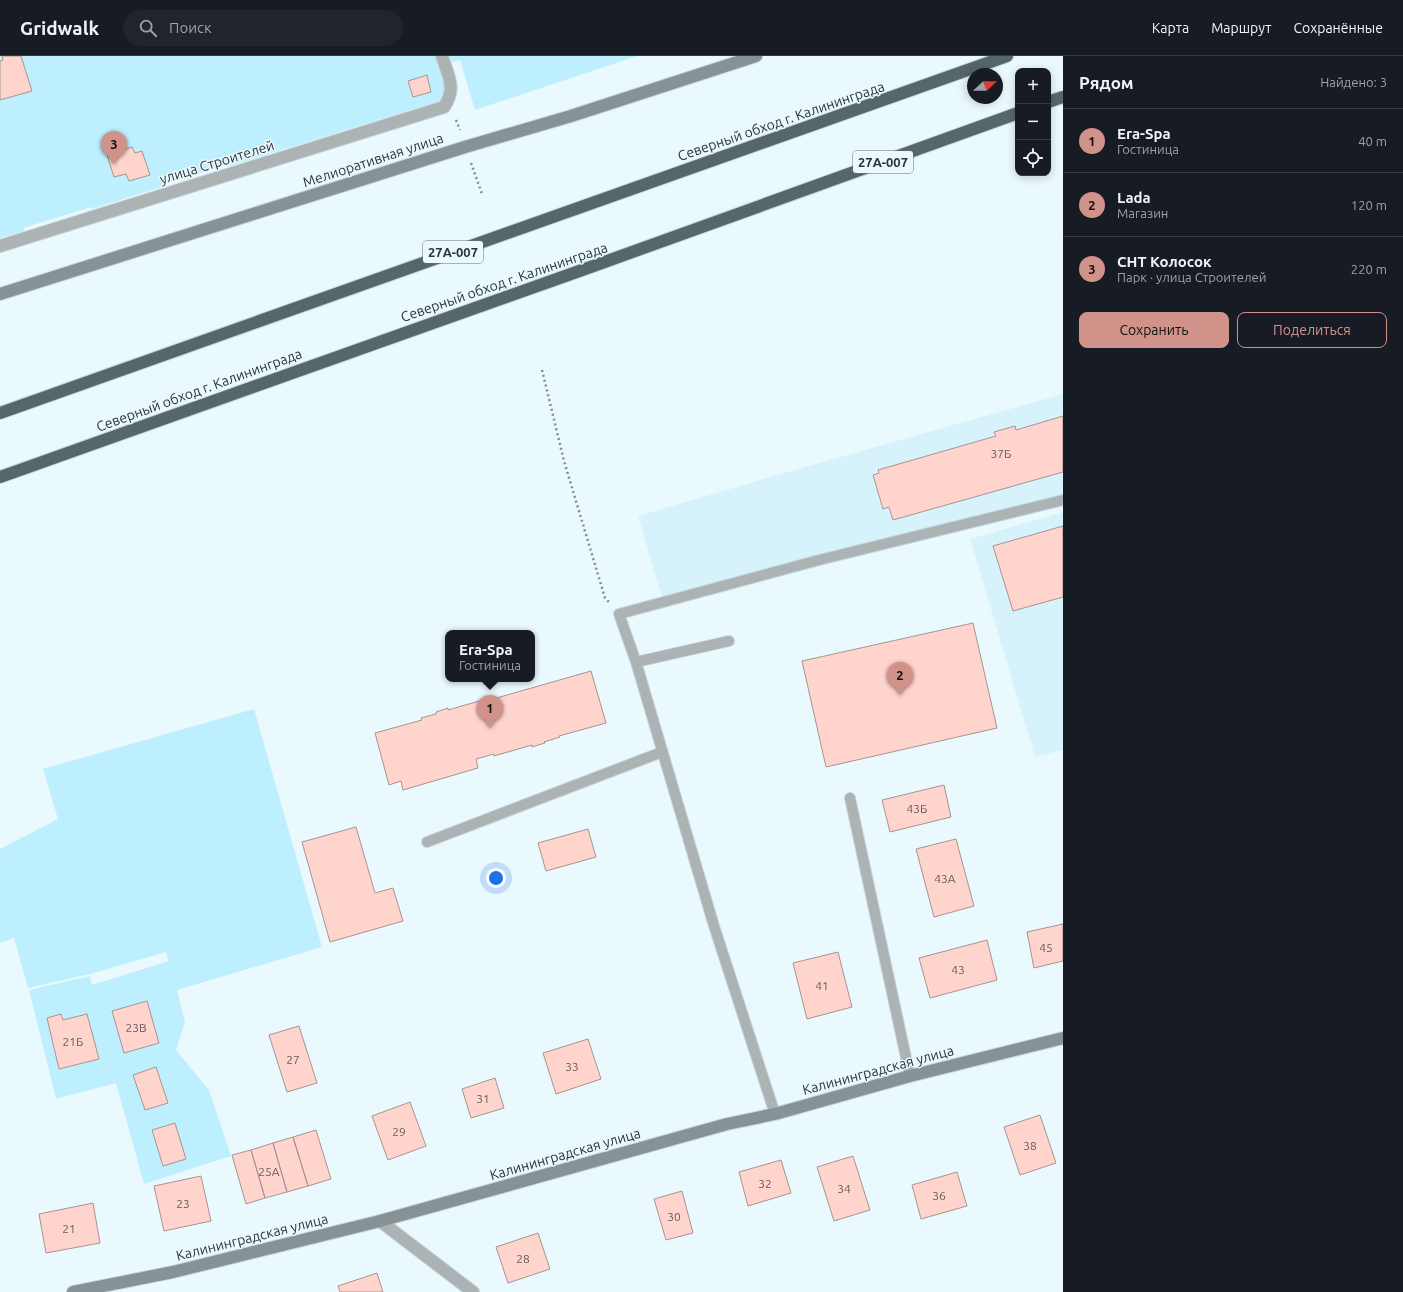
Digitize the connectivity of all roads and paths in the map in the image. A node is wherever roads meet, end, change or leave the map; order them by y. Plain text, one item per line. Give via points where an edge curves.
1 (442, 56) edge
2 (756, 56) edge
3 (1007, 56) edge
4 (1063, 97) edge
5 (1051, 101) edge
6 (1015, 114) edge
7 (0, 246) edge
8 (0, 294) edge
9 (542, 370) dead end
10 (0, 413) edge
11 (0, 477) edge
12 (1063, 500) edge
13 (619, 614) junction
14 (729, 640) dead end
15 (636, 662) junction
16 (662, 752) junction
17 (850, 798) dead end
18 (427, 842) dead end
19 (1063, 1038) edge
20 (910, 1076) junction
21 (775, 1114) junction
22 (380, 1221) junction
23 (73, 1292) edge
24 (473, 1292) edge

1 - 7 street, улица Строителей via 452,87 450,98 444,107
2 - 8 street, Мелиоративная улица
3 - 10 highway, Северный обход г. Калининграда / 27А-007
4 - 5 highway
6 - 11 highway, Северный обход г. Калининграда / 27А-007
9 - 13 path via 564,461 606,598
12 - 13 lane via 819,560
13 - 15 lane
14 - 15 lane
15 - 16 lane
16 - 18 lane
16 - 21 lane via 714,926
17 - 20 lane
19 - 20 street, Калининградская улица
20 - 21 street, Калининградская улица
21 - 22 street, Калининградская улица via 727,1124
22 - 23 street, Калининградская улица via 173,1272
22 - 24 street

